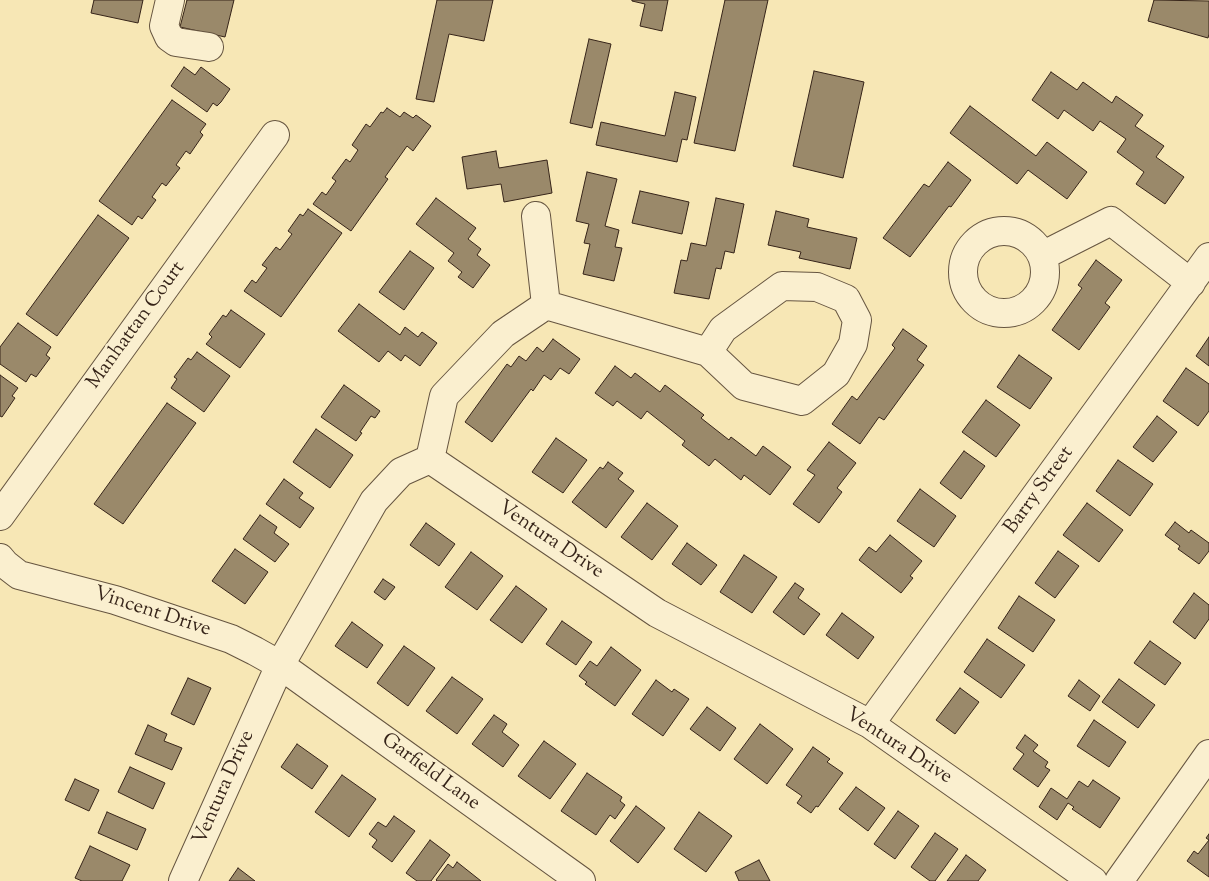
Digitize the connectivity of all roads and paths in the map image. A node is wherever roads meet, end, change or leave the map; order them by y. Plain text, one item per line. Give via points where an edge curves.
1 (170, 0) edge
2 (209, 47) dead end
3 (275, 136) dead end
4 (536, 216) dead end
5 (1042, 256) dead end
6 (1209, 258) edge
7 (1191, 283) junction
8 (546, 305) junction
9 (708, 352) junction
10 (430, 459) junction
11 (0, 516) edge
12 (9, 566) edge
13 (280, 665) junction
14 (870, 724) junction
15 (1209, 754) edge
16 (183, 881) edge
17 (581, 881) edge
18 (1093, 881) edge
19 (1119, 881) edge

1 - 2 street via 164,26 170,37 176,42
3 - 11 street, Manhattan Court
4 - 8 street
5 - 7 street via 1111,221
6 - 7 street, Barry Street
7 - 14 street, Barry Street
8 - 9 street
8 - 10 street via 503,334 444,396
9 - 9 street via 744,386 802,401 836,374 853,344 857,320 846,299 816,287 782,286 723,329
10 - 13 street, Ventura Drive via 401,472 374,501
10 - 14 street, Ventura Drive via 657,613
12 - 13 street, Vincent Drive via 231,639
13 - 16 street, Ventura Drive
13 - 17 street, Garfield Lane
14 - 18 street, Ventura Drive
15 - 19 street

